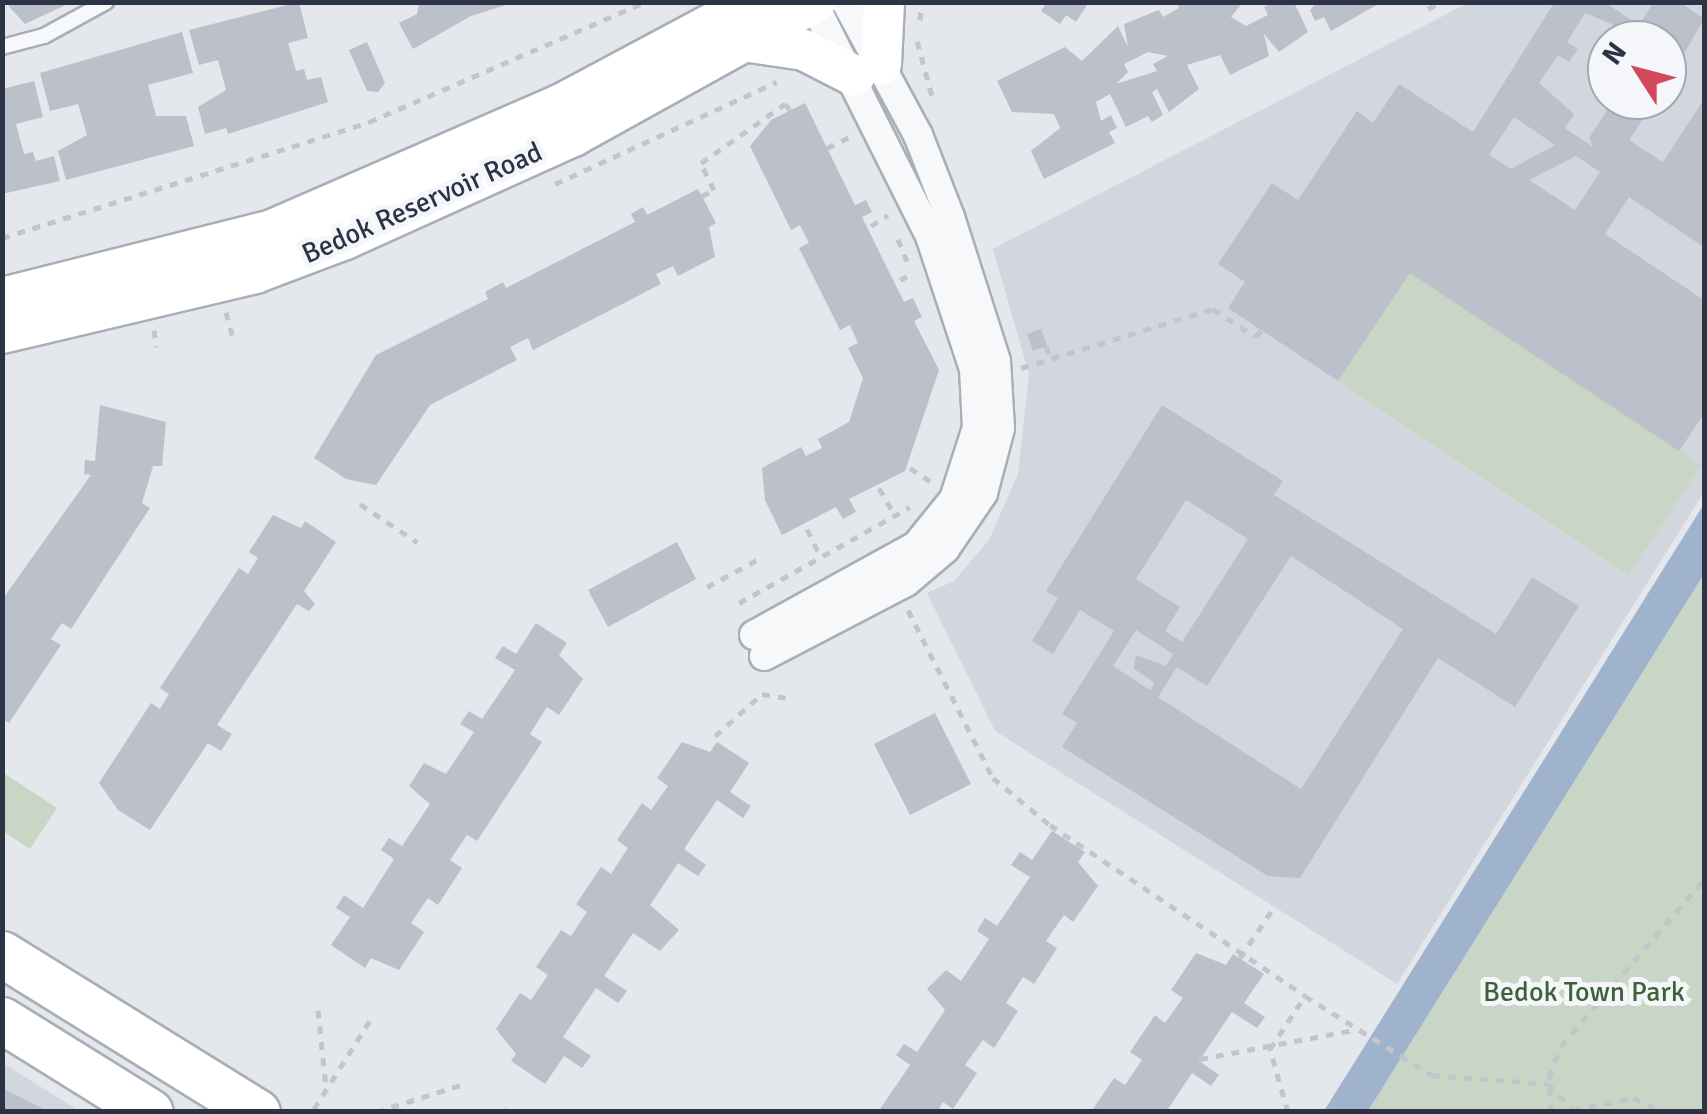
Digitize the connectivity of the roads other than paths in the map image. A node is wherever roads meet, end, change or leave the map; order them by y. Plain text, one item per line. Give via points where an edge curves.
1 (106, 2) edge
2 (846, 2) edge
3 (884, 2) edge
4 (814, 3) edge
5 (751, 22) edge
6 (2, 47) edge
7 (868, 70) junction
8 (2, 298) edge
9 (2, 332) edge
10 (2, 954) edge
11 (2, 1020) edge
12 (150, 1112) edge
13 (256, 1112) edge

1 - 6 lane via 44,36
2 - 7 street
3 - 7 main road
4 - 5 main road, Bedok Reservoir Road
4 - 7 street
5 - 7 main road via 804,50
5 - 8 main road, Bedok Reservoir Road via 272,230
5 - 9 main road, Bedok Reservoir Road via 573,136 283,264
7 - 7 street via 951,292 976,384 975,442 954,499 916,546 760,646 830,623 945,550 983,494 1000,428 986,325 926,155
10 - 13 main road
11 - 12 main road

